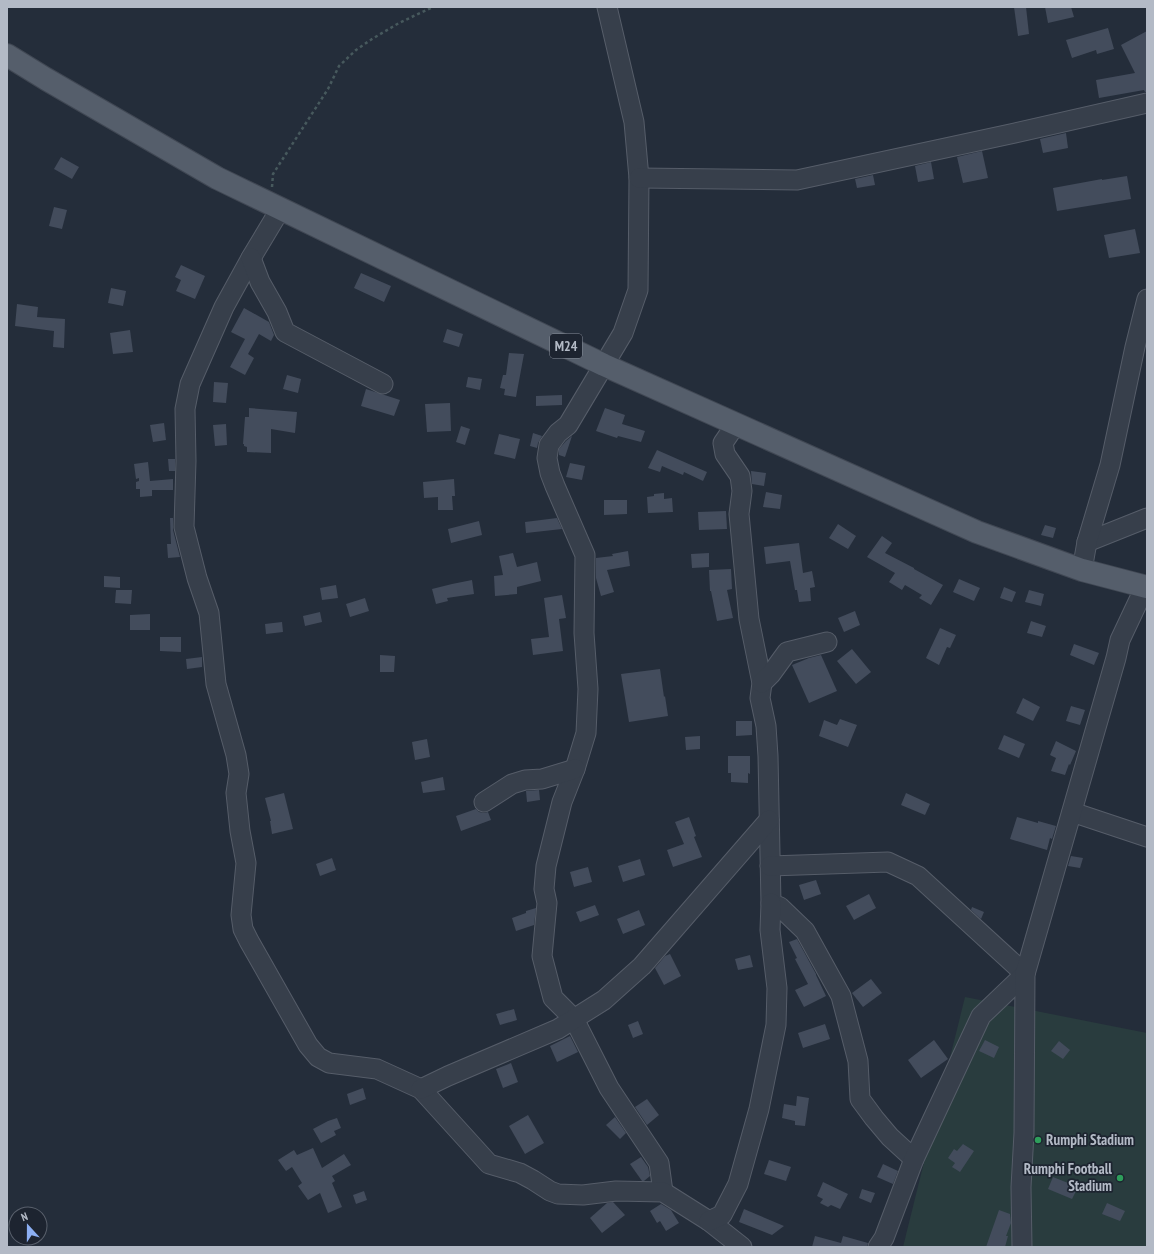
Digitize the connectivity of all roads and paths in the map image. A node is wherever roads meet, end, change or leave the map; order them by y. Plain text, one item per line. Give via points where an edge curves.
1 (433, 7) edge
2 (607, 7) edge
3 (7, 55) edge
4 (1147, 103) edge
5 (639, 178) junction
6 (276, 206) junction
7 (251, 258) junction
8 (1147, 299) edge
9 (604, 365) junction
10 (383, 384) dead end
11 (736, 424) junction
12 (1147, 518) edge
13 (1087, 542) junction
14 (1082, 570) junction
15 (1146, 587) edge
16 (826, 642) dead end
17 (762, 683) junction
18 (575, 769) junction
19 (484, 802) dead end
20 (1072, 812) junction
21 (769, 820) junction
22 (1147, 837) edge
23 (770, 866) junction
24 (771, 903) junction
25 (1026, 974) junction
26 (574, 1019) junction
27 (421, 1089) junction
28 (914, 1159) junction
29 (663, 1192) junction
30 (709, 1221) junction
31 (742, 1247) edge
32 (878, 1247) edge
33 (1022, 1247) edge

1 - 6 path via 377,36 338,66 328,89 273,174
2 - 5 street via 634,122
3 - 6 main road, M24 via 217,178
4 - 5 street via 797,180
5 - 9 street via 638,290 623,333
6 - 7 street
6 - 9 main road, M24
7 - 10 street via 285,332
7 - 27 street via 224,307 190,384 185,409 184,528 209,613 216,684 239,774 236,793 246,863 241,915 243,929 308,1045 318,1058 329,1063 377,1069
8 - 13 street via 1110,465
9 - 11 main road, M24
9 - 18 street via 568,425 549,445 548,458 555,486 585,554 584,634 588,688 586,733
11 - 14 main road, M24 via 977,532
11 - 17 street via 723,443 725,454 740,476 742,491 739,514 747,604
12 - 13 street
13 - 14 street
14 - 15 main road, M24
15 - 20 street via 1120,640
16 - 17 street via 787,652
17 - 21 street via 760,698 766,726
18 - 19 street via 542,779 512,784
18 - 26 street via 562,802 546,866 544,889 547,903 542,956 553,998
20 - 22 street
20 - 25 street
21 - 23 street
21 - 26 street via 642,966 604,1000
23 - 24 street
23 - 25 street via 888,862 918,876
24 - 28 street via 780,907 805,931 841,996 858,1061 860,1099 890,1137
24 - 30 street via 770,930 777,988 776,1025 759,1109 738,1184 722,1215
25 - 28 street via 981,1016
25 - 33 street
26 - 27 street via 558,1029
26 - 29 street via 609,1088 659,1163
27 - 29 street via 489,1164 520,1173 550,1191 558,1194 583,1195 616,1191
28 - 32 street via 884,1238
29 - 30 street
30 - 31 street

